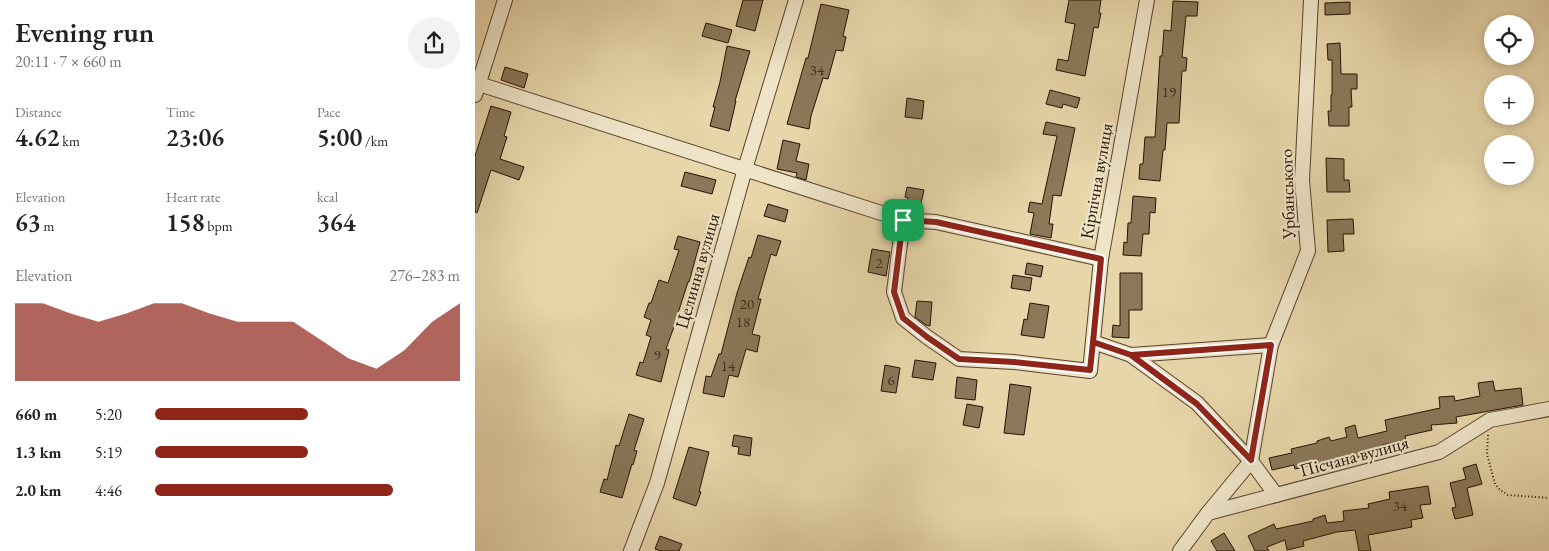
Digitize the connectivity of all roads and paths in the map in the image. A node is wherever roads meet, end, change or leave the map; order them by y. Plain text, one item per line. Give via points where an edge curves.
1 (505, 0) edge
2 (795, 0) edge
3 (1147, 0) edge
4 (1311, 0) edge
5 (478, 80) edge
6 (745, 169) junction
7 (903, 220) junction
8 (1101, 259) junction
9 (1093, 342) junction
10 (1271, 345) junction
11 (1131, 355) junction
12 (1549, 409) edge
13 (1490, 420) junction
14 (1251, 460) junction
15 (1277, 496) junction
16 (1549, 498) edge
17 (1208, 513) junction
18 (631, 551) edge
19 (1180, 551) edge

1 - 5 street
2 - 6 street, Целинна вулиця
3 - 8 street, Кiрпiчна вулиця
4 - 10 street, Урбанського via 1302,180 1308,251
5 - 6 street
6 - 7 street
6 - 18 street, Целинна вулиця via 657,483
7 - 8 street via 936,222
7 - 9 street, Кiрпiчна вулиця via 894,292 903,318 959,359 1090,370
8 - 9 street, Кiрпiчна вулиця
9 - 11 street
10 - 11 street
10 - 14 street, Урбанського
11 - 14 street via 1197,404
12 - 13 street, Пiсчана вулиця
13 - 15 street, Пiсчана вулиця via 1439,452
13 - 16 path via 1487,454 1495,484 1508,494
14 - 15 street
14 - 17 street, Урбанського
15 - 17 street, Пiсчана вулиця
17 - 19 street

